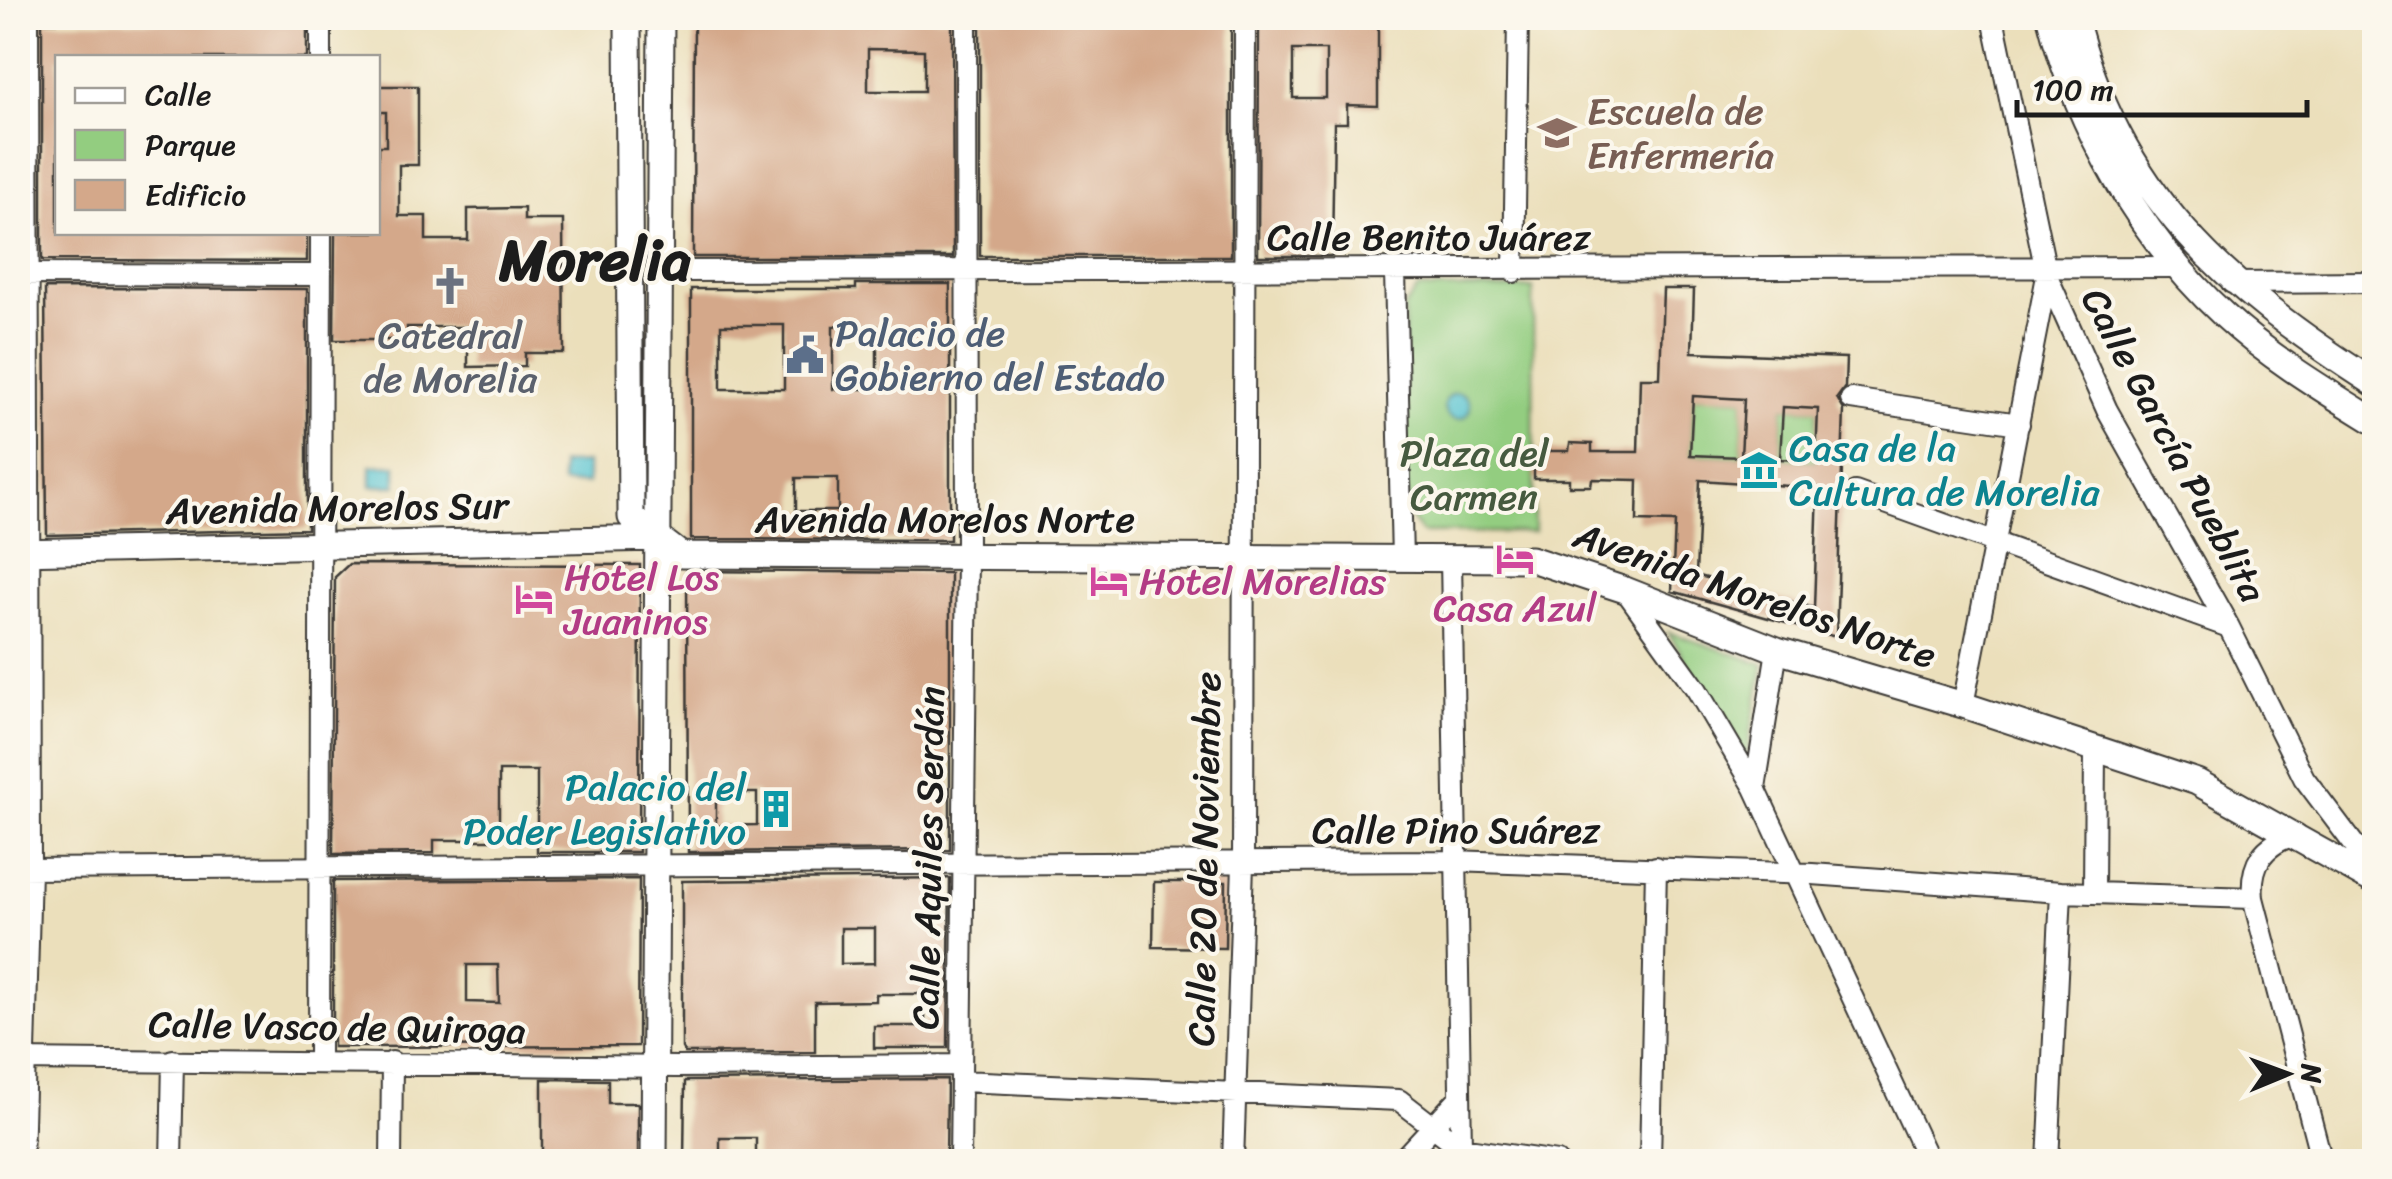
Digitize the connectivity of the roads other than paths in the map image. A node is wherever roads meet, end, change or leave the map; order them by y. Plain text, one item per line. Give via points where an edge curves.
1 (28, 18) edge
2 (322, 18) edge
3 (628, 18) edge
4 (661, 18) edge
5 (966, 18) edge
6 (1245, 18) edge
7 (1518, 18) edge
8 (1993, 18) edge
9 (2050, 18) edge
10 (2074, 18) edge
11 (321, 55) edge
12 (321, 235) edge
13 (2176, 267) junction
14 (682, 271) dead end
15 (968, 271) junction
16 (1246, 272) junction
17 (1395, 272) junction
18 (1514, 272) junction
19 (2046, 273) junction
20 (24, 274) edge
21 (321, 276) junction
22 (2374, 282) edge
23 (2232, 283) junction
24 (2374, 383) edge
25 (1851, 398) dead end
26 (2374, 421) edge
27 (2019, 424) junction
28 (1855, 492) dead end
29 (658, 538) junction
30 (1995, 546) junction
31 (320, 547) junction
32 (24, 552) edge
33 (967, 556) junction
34 (1244, 558) junction
35 (1451, 558) junction
36 (1402, 559) junction
37 (1625, 590) junction
38 (2229, 627) junction
39 (1777, 650) junction
40 (1964, 705) junction
41 (2094, 747) junction
42 (1755, 788) junction
43 (2296, 834) junction
44 (1453, 861) junction
45 (1242, 864) junction
46 (962, 866) junction
47 (1656, 867) junction
48 (658, 868) junction
49 (319, 869) junction
50 (24, 870) edge
51 (2374, 871) edge
52 (1796, 874) junction
53 (2374, 881) edge
54 (2061, 892) junction
55 (2094, 893) junction
56 (2253, 898) junction
57 (21, 1060) edge
58 (173, 1060) junction
59 (319, 1060) junction
60 (392, 1062) junction
61 (656, 1067) junction
62 (960, 1073) junction
63 (1234, 1092) junction
64 (1460, 1097) junction
65 (1432, 1127) junction
66 (1461, 1148) junction
67 (1400, 1161) edge
68 (1546, 1161) edge
69 (22, 1162) edge
70 (171, 1162) edge
71 (391, 1162) edge
72 (654, 1162) edge
73 (960, 1162) edge
74 (1233, 1162) edge
75 (1650, 1162) edge
76 (1929, 1162) edge
77 (2048, 1162) edge
78 (2322, 1162) edge

1 - 20 street
2 - 11 street
3 - 29 main road via 631,517
4 - 29 main road
5 - 15 street, Calle Aquiles Serdán
6 - 16 street, Calle 20 de Noviembre
7 - 18 street
8 - 19 street, Calle García Pueblita
9 - 13 main road via 2084,118
10 - 23 main road via 2083,52 2137,166 2193,245
12 - 21 street
13 - 19 street, Calle Benito Juárez
13 - 26 main road via 2227,319
14 - 15 street, Calle Benito Juárez
15 - 16 street, Calle Benito Juárez
15 - 33 street, Calle Aquiles Serdán
16 - 17 street, Calle Benito Juárez
16 - 34 street, Calle 20 de Noviembre
17 - 18 street, Calle Benito Juárez
17 - 36 street
18 - 19 street, Calle Benito Juárez
19 - 27 street
19 - 38 street, Calle García Pueblita via 2108,410
20 - 21 street
20 - 32 street
21 - 31 street
22 - 23 street
23 - 24 main road
25 - 27 street
27 - 30 street
28 - 30 street
29 - 31 main road, Avenida Morelos Sur
29 - 33 main road, Avenida Morelos Norte via 682,556
29 - 48 main road
30 - 38 street
30 - 40 street
31 - 32 main road, Avenida Morelos Sur
31 - 49 street
32 - 50 street
33 - 34 main road, Avenida Morelos Norte
33 - 46 street, Calle Aquiles Serdán
34 - 36 main road, Avenida Morelos Norte
34 - 45 street, Calle 20 de Noviembre
35 - 36 main road, Avenida Morelos Norte
35 - 37 main road, Avenida Morelos Norte via 1531,559
35 - 44 street
37 - 39 main road, Avenida Morelos Norte
37 - 42 street via 1697,690
38 - 51 street, Calle García Pueblita via 2304,778
39 - 40 main road, Avenida Morelos Norte
39 - 42 street
40 - 41 main road, Avenida Morelos Norte
41 - 43 main road, Avenida Morelos Norte via 2197,782
41 - 55 street
42 - 52 street
43 - 53 main road, Avenida Morelos Norte
43 - 56 street via 2266,848 2255,864
44 - 45 street, Calle Pino Suárez
44 - 47 street, Calle Pino Suárez
44 - 64 street
45 - 46 street, Calle Pino Suárez
45 - 63 street, Calle 20 de Noviembre
46 - 48 street, Calle Pino Suárez
46 - 62 street, Calle Aquiles Serdán
47 - 52 street, Calle Pino Suárez
47 - 75 street
48 - 49 street, Calle Pino Suárez
48 - 61 main road
49 - 50 street, Calle Pino Suárez
49 - 59 street
50 - 57 street
52 - 54 street, Calle Pino Suárez
52 - 76 street
54 - 55 street, Calle Pino Suárez
54 - 77 street
55 - 56 street, Calle Pino Suárez
56 - 78 street
57 - 58 street, Calle Vasco de Quiroga
57 - 69 street
58 - 59 street, Calle Vasco de Quiroga
58 - 70 street
59 - 60 street, Calle Vasco de Quiroga
60 - 61 street, Calle Vasco de Quiroga
60 - 71 street
61 - 62 street, Calle Vasco de Quiroga
61 - 72 main road
62 - 63 street, Calle Vasco de Quiroga
62 - 73 street, Calle Aquiles Serdán
63 - 65 street, Calle Vasco de Quiroga via 1399,1100
63 - 74 street, Calle 20 de Noviembre
64 - 65 street
64 - 66 street
65 - 66 street, Calle Vasco de Quiroga
65 - 67 street
66 - 68 street

